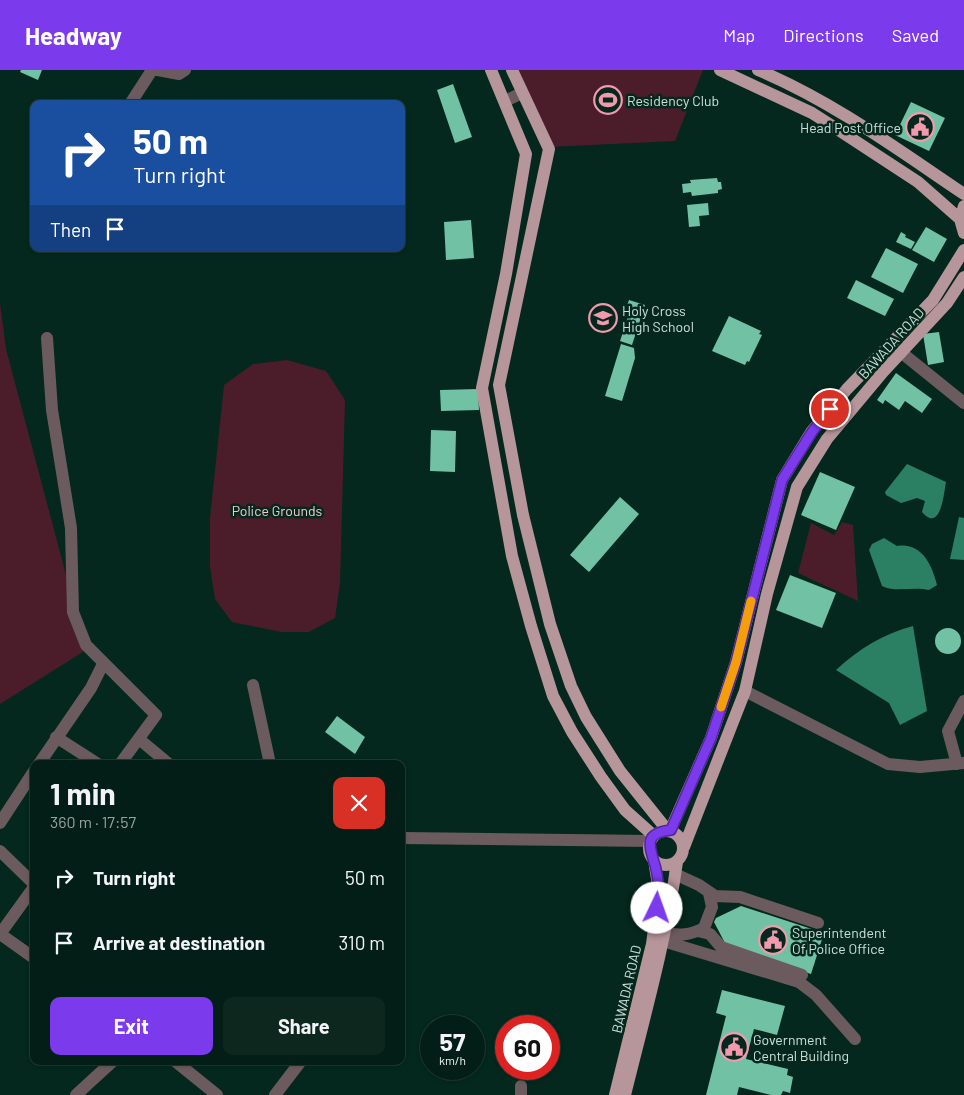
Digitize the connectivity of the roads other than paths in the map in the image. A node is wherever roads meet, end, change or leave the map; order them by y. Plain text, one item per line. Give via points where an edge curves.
1 (152, 70) edge
2 (158, 70) edge
3 (185, 70) edge
4 (491, 70) edge
5 (512, 70) edge
6 (720, 70) edge
7 (758, 70) edge
8 (522, 93) junction
9 (133, 100) edge
10 (504, 101) junction
11 (964, 194) edge
12 (962, 213) edge
13 (964, 233) edge
14 (964, 250) edge
15 (964, 277) edge
16 (47, 338) dead end
17 (902, 353) junction
18 (499, 385) junction
19 (482, 388) junction
20 (964, 403) edge
21 (103, 664) junction
22 (253, 686) dead end
23 (745, 691) junction
24 (964, 702) edge
25 (56, 737) junction
26 (139, 739) junction
27 (42, 760) edge
28 (92, 760) edge
29 (123, 760) edge
30 (164, 760) edge
31 (269, 760) edge
32 (960, 763) edge
33 (30, 777) edge
34 (0, 822) edge
35 (669, 831) junction
36 (405, 838) edge
37 (652, 838) junction
38 (684, 847) junction
39 (0, 851) edge
40 (654, 860) junction
41 (676, 868) junction
42 (30, 882) edge
43 (30, 892) edge
44 (709, 893) junction
45 (818, 923) dead end
46 (698, 931) junction
47 (0, 934) edge
48 (664, 937) junction
49 (30, 955) edge
50 (802, 975) dead end
51 (856, 1039) dead end
52 (109, 1065) edge
53 (180, 1065) edge
54 (298, 1065) edge
55 (76, 1095) edge
56 (217, 1095) edge
57 (275, 1095) edge
58 (615, 1095) edge
59 (625, 1095) edge

1 - 9 street
2 - 3 street via 179,74
4 - 10 main road
5 - 8 main road
6 - 12 main road via 812,113
7 - 11 main road via 820,100
8 - 10 street
8 - 18 main road via 549,149
10 - 19 main road via 526,154 506,274
12 - 13 main road
14 - 35 main road via 933,300 847,389 812,432 782,480 736,662 711,738
15 - 17 main road, BAWADA ROAD via 947,303
16 - 21 street via 52,410 71,528 73,612 86,645
17 - 20 street
17 - 23 main road, BAWADA ROAD via 827,439 797,487 767,594
18 - 19 main road
18 - 35 main road via 534,564 571,686 620,772
19 - 37 main road via 512,556 552,696 601,777 625,810
21 - 25 street via 92,688
21 - 26 street via 156,715
22 - 31 street
23 - 32 street via 888,764 920,767
23 - 38 main road, BAWADA ROAD
24 - 32 street via 948,731
25 - 27 street
25 - 28 street
26 - 29 street
26 - 30 street
33 - 34 street
35 - 37 main road
35 - 38 main road via 682,840
36 - 37 street
37 - 40 main road via 649,851
38 - 41 main road
39 - 42 street
40 - 41 main road
40 - 58 main road, BAWADA ROAD via 659,891 652,944
41 - 44 street
41 - 48 main road
43 - 47 street
44 - 45 street via 740,897
44 - 46 street via 712,907 708,921
46 - 48 street
46 - 50 street via 710,934 721,947
47 - 49 street
48 - 51 street via 799,982 816,995
48 - 59 main road
52 - 55 street
53 - 56 street
54 - 57 street

